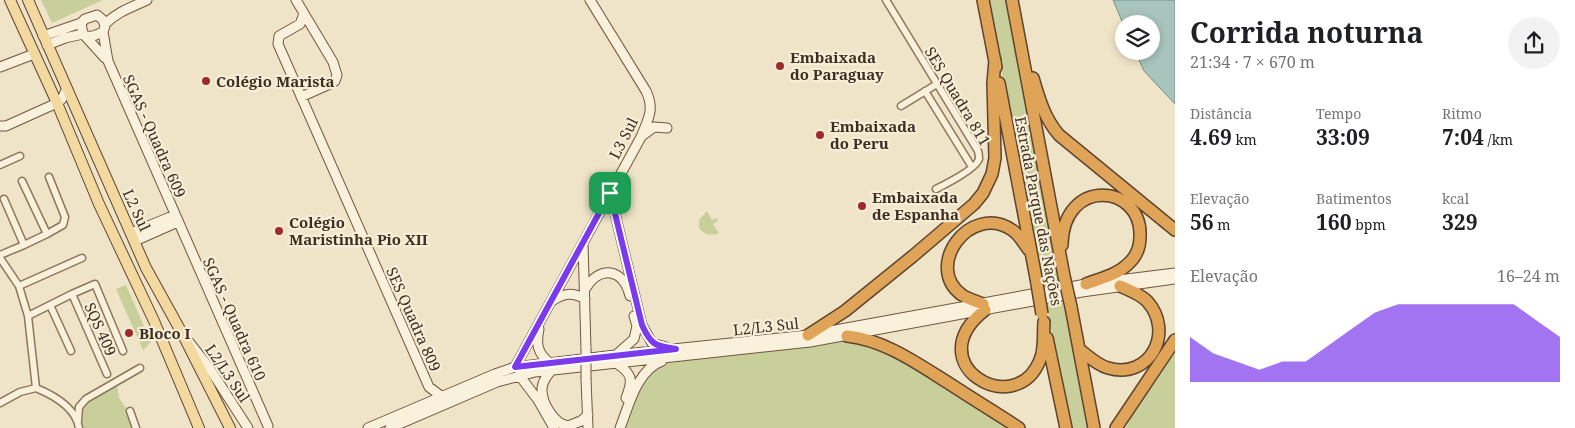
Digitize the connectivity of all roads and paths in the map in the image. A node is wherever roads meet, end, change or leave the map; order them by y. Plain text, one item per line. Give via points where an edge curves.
1 (10, 0) edge
2 (147, 0) edge
3 (296, 0) edge
4 (590, 0) edge
5 (886, 0) edge
6 (983, 0) edge
7 (1012, 0) edge
8 (28, 2) edge
9 (124, 10) junction
10 (15, 12) junction
11 (304, 14) junction
12 (97, 15) junction
13 (81, 23) junction
14 (300, 24) junction
15 (104, 28) junction
16 (312, 28) junction
17 (84, 34) junction
18 (1019, 36) junction
19 (45, 40) junction
20 (34, 54) junction
21 (995, 60) junction
22 (108, 61) junction
23 (0, 67) edge
24 (937, 84) junction
25 (66, 88) junction
26 (925, 92) junction
27 (301, 97) junction
28 (57, 104) junction
29 (900, 106) dead end
30 (0, 126) edge
31 (667, 128) dead end
32 (641, 137) junction
33 (96, 155) junction
34 (20, 156) dead end
35 (81, 160) junction
36 (0, 165) edge
37 (972, 167) junction
38 (49, 177) dead end
39 (22, 181) dead end
40 (936, 189) dead end
41 (610, 193) junction
42 (4, 198) dead end
43 (176, 219) junction
44 (1175, 230) edge
45 (47, 234) junction
46 (133, 237) junction
47 (583, 243) junction
48 (24, 245) junction
49 (1031, 252) junction
50 (0, 256) edge
51 (82, 258) dead end
52 (1175, 273) edge
53 (1063, 274) junction
54 (1175, 279) edge
55 (1086, 284) junction
56 (19, 286) junction
57 (1120, 286) junction
58 (585, 289) junction
59 (72, 294) junction
60 (585, 299) junction
61 (550, 303) junction
62 (50, 305) junction
63 (984, 307) junction
64 (28, 316) junction
65 (542, 317) junction
66 (1043, 318) junction
67 (183, 335) junction
68 (808, 335) junction
69 (847, 336) junction
70 (1175, 340) edge
71 (72, 350) dead end
72 (1079, 350) junction
73 (123, 351) dead end
74 (674, 353) junction
75 (615, 359) junction
76 (551, 367) junction
77 (140, 368) dead end
78 (517, 371) junction
79 (107, 374) dead end
80 (429, 387) junction
81 (36, 388) junction
82 (441, 396) junction
83 (188, 402) junction
84 (427, 402) junction
85 (0, 403) edge
86 (130, 411) dead end
87 (588, 415) junction
88 (78, 424) edge
89 (268, 426) dead end
90 (136, 428) edge
91 (199, 428) edge
92 (204, 428) edge
93 (230, 428) edge
94 (248, 428) edge
95 (368, 428) edge
96 (390, 428) edge
97 (554, 428) edge
98 (588, 428) edge
99 (615, 428) edge
100 (620, 428) edge
101 (1019, 428) edge
102 (1066, 428) edge
103 (1094, 428) edge
104 (1116, 428) edge

1 - 10 main road
2 - 9 main road
3 - 11 main road
4 - 32 main road, L3 Sul via 651,101
5 - 24 street, SES Quadra 811
6 - 21 highway, Estrada Parque das Nações
7 - 18 highway, Estrada Parque das Nações
8 - 10 main road
8 - 19 main road, L2 Sul
9 - 12 main road
9 - 15 main road via 112,17
10 - 20 main road
11 - 14 main road
11 - 16 main road
12 - 13 main road via 85,18
12 - 15 main road via 102,17
13 - 17 main road
13 - 19 main road
14 - 16 main road
14 - 27 main road, SES Quadra 809 via 278,36 277,40
15 - 17 main road via 93,36
15 - 22 main road, SGAS - Quadra 609
16 - 27 main road via 337,74 335,81
17 - 19 main road
17 - 22 main road, SGAS - Quadra 609
18 - 44 highway via 1038,96 1052,127 1069,145
18 - 53 highway, Estrada Parque das Nações
19 - 25 main road, L2 Sul
20 - 23 main road
20 - 28 main road
21 - 49 highway, Estrada Parque das Nações
21 - 68 highway via 996,158 983,193 883,280
22 - 43 main road, SGAS - Quadra 609
24 - 26 street
24 - 37 street, SES Quadra 811 via 978,151 978,162
25 - 28 main road via 64,97
25 - 33 main road, L2 Sul
26 - 29 street
26 - 37 street
27 - 80 main road, SES Quadra 809
28 - 30 main road
28 - 35 main road
31 - 32 main road via 654,127
32 - 41 main road, L3 Sul
33 - 35 main road via 88,155
33 - 46 main road, L2 Sul
34 - 36 street
35 - 83 main road
37 - 40 street, SES Quadra 811
38 - 45 street via 65,217 64,225
39 - 45 street
41 - 47 main road, L3 Sul
41 - 74 main road via 642,325 652,343
42 - 48 street
43 - 46 main road
43 - 89 main road, SGAS - Quadra 610
45 - 48 street
46 - 67 main road, L2 Sul via 146,268
47 - 58 main road
47 - 61 main road, L3 Sul
48 - 50 street
49 - 63 highway via 1012,230 996,224 981,224 962,234 951,252 949,275 958,291
49 - 66 highway, Estrada Parque das Nações, bridge
50 - 56 street
51 - 56 street
52 - 55 main road, L2/L3 Sul
53 - 55 highway via 1062,236 1068,216 1076,206 1096,195 1115,197 1136,215 1139,245 1128,264
53 - 72 highway, Estrada Parque das Nações, bridge
54 - 57 main road, L2/L3 Sul
55 - 63 main road, L2/L3 Sul
56 - 64 street
57 - 63 main road, L2/L3 Sul
57 - 72 highway via 1142,297 1159,318 1160,335 1152,356 1133,368 1116,370 1097,363
58 - 60 main road
58 - 75 main road via 593,278 611,273 618,274 626,285 636,333 632,343
59 - 62 street, SQS 409
59 - 73 street, SQS 409 via 95,284
59 - 79 street, SQS 409
60 - 61 main road via 569,293
60 - 87 main road, bridge
61 - 65 main road, L3 Sul
62 - 64 street, SQS 409
62 - 71 street
63 - 66 highway via 966,328 962,354 974,376 995,386 1017,383 1034,372 1042,353
63 - 68 main road, L2/L3 Sul
63 - 69 main road, L2/L3 Sul
64 - 81 street
65 - 76 main road via 538,348
65 - 78 main road, L3 Sul
66 - 102 highway, Estrada Parque das Nações
67 - 93 main road, L2 Sul
67 - 94 main road, L2/L3 Sul via 208,366
68 - 74 main road, L2/L3 Sul
69 - 74 main road, L2/L3 Sul
69 - 101 highway via 892,349
70 - 104 highway
72 - 103 highway, Estrada Parque das Nações
74 - 75 main road, L2/L3 Sul
74 - 100 main road via 642,377
75 - 76 main road, L2/L3 Sul
75 - 99 main road via 630,374 631,381
76 - 78 main road, L2/L3 Sul
76 - 87 main road via 542,388 551,413 568,426
77 - 88 street via 86,399 79,407
78 - 82 main road, L2/L3 Sul via 495,374
78 - 96 main road, L2/L3 Sul
78 - 97 main road
80 - 82 main road, SES Quadra 809
80 - 84 main road, SES Quadra 809
81 - 85 street
81 - 88 street via 59,401
82 - 84 main road, L2/L3 Sul
83 - 91 main road
83 - 92 main road
84 - 95 main road, L2/L3 Sul
86 - 90 street
87 - 98 main road

